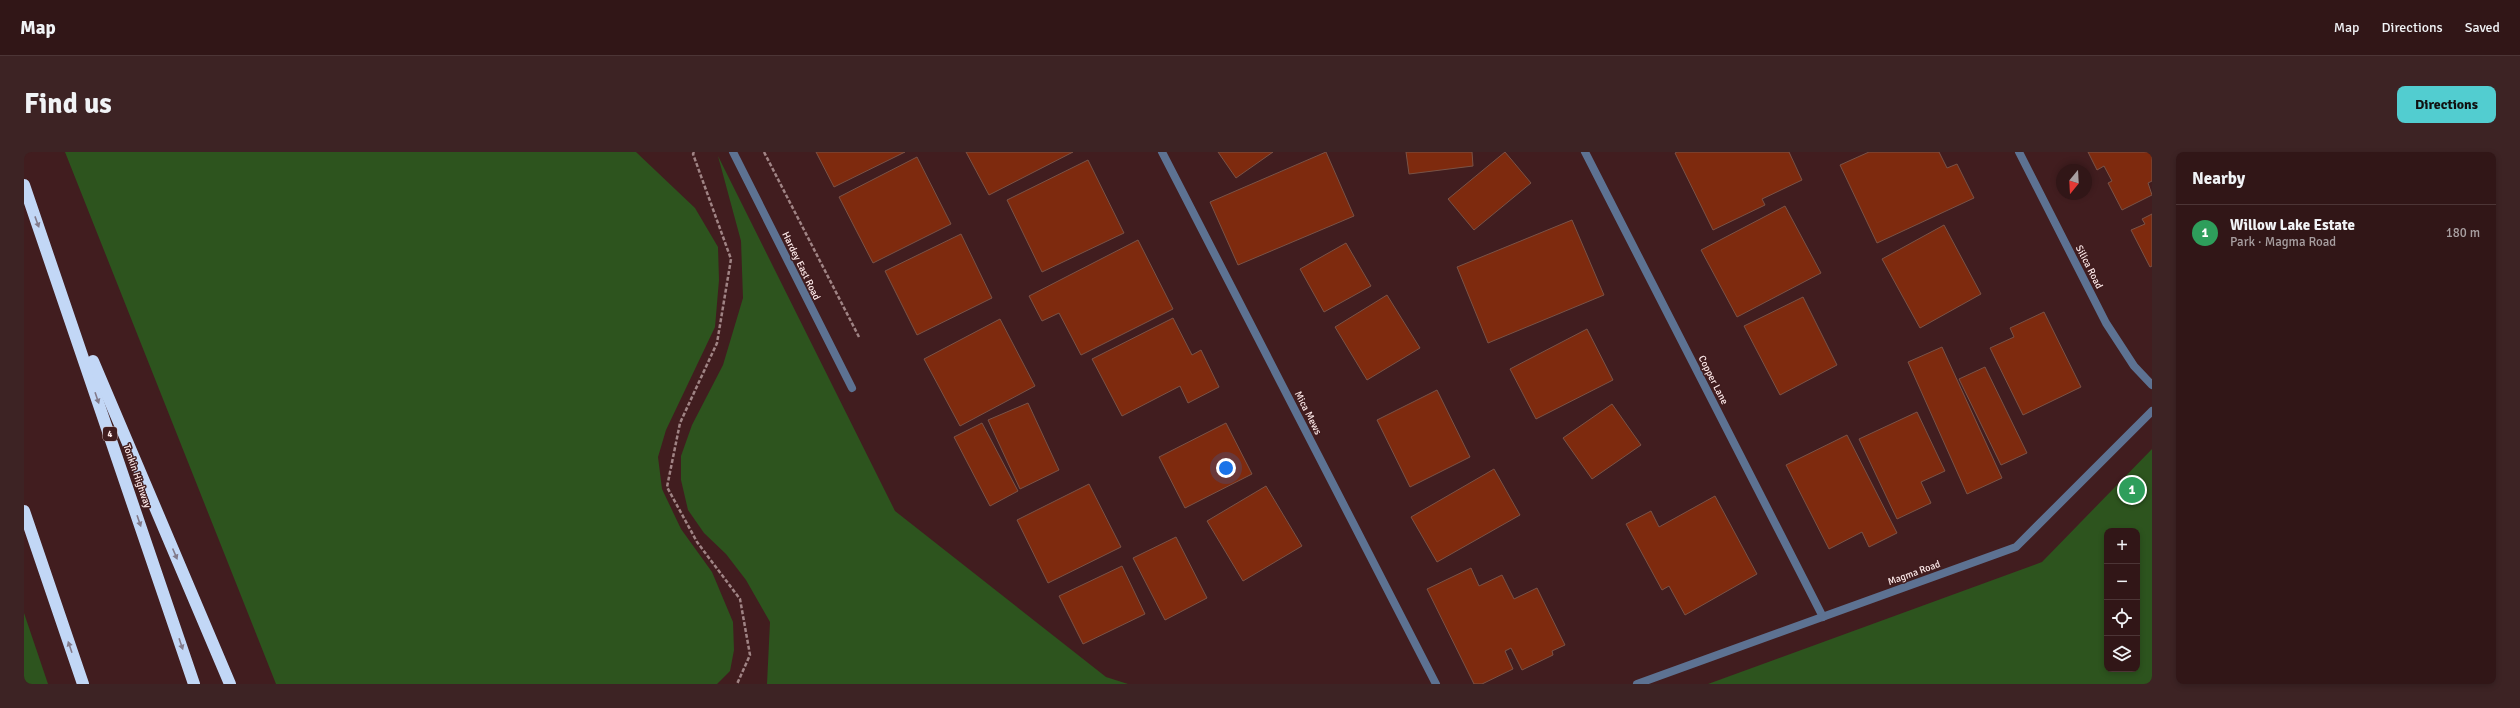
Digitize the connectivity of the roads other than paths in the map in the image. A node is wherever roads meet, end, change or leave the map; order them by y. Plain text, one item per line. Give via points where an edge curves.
1 (734, 152) edge
2 (1162, 152) edge
3 (1585, 152) edge
4 (2019, 152) edge
5 (24, 185) edge
6 (55, 273) junction
7 (2152, 385) edge
8 (852, 388) dead end
9 (2152, 411) edge
10 (24, 511) edge
11 (1823, 617) junction
12 (83, 684) edge
13 (194, 684) edge
14 (230, 684) edge
15 (1436, 684) edge
16 (1637, 684) edge

1 - 8 street, Hardey East Road
2 - 15 street, Mica Mews
3 - 11 street, Copper Lane
4 - 7 street, Silica Road via 2106,323 2134,366
5 -> 6 highway, Tonkin Highway / 4
6 -> 13 highway, Tonkin Highway / 4
6 -> 14 highway
9 - 11 street, Magma Road via 2016,546
12 -> 10 highway
11 - 16 street, Magma Road

